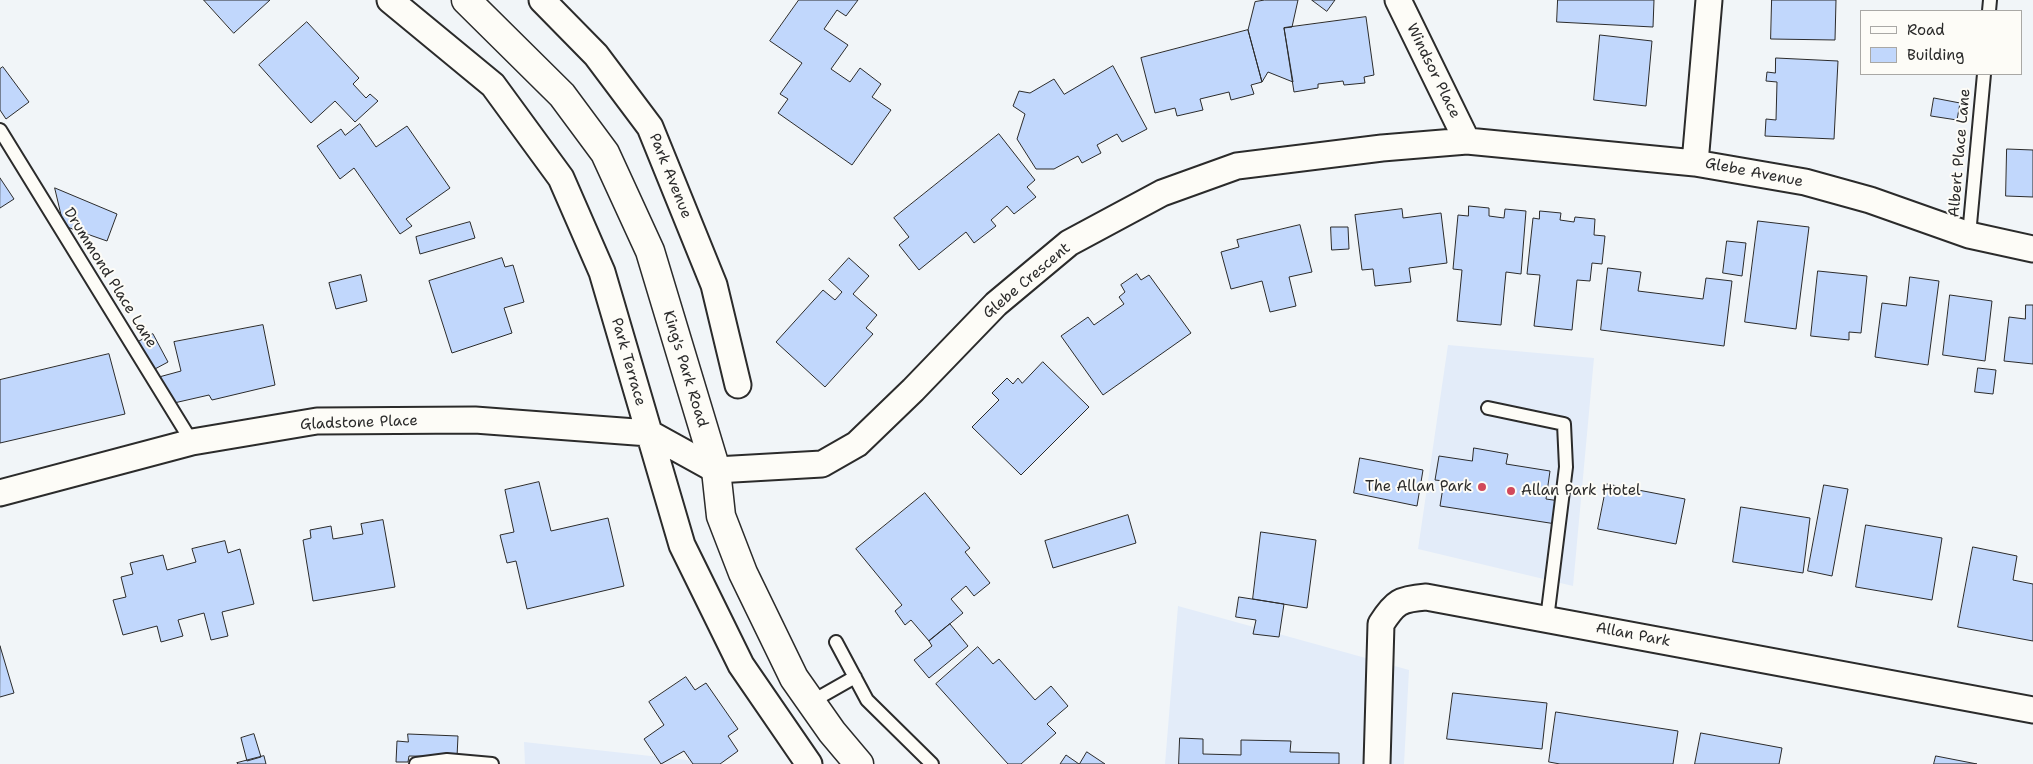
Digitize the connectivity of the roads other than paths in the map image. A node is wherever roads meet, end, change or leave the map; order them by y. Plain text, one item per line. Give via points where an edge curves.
1 (390, 0) edge
2 (466, 0) edge
3 (542, 0) edge
4 (1398, 0) edge
5 (1709, 0) edge
6 (1984, 75) edge
7 (0, 130) edge
8 (1467, 141) junction
9 (1695, 162) junction
10 (1969, 235) junction
11 (2033, 250) edge
12 (738, 385) dead end
13 (1488, 408) dead end
14 (649, 433) junction
15 (192, 442) junction
16 (716, 470) junction
17 (0, 493) edge
18 (1547, 619) junction
19 (836, 642) dead end
20 (855, 678) junction
21 (811, 702) junction
22 (2033, 710) edge
23 (416, 764) edge
24 (492, 764) edge
25 (809, 764) edge
26 (859, 764) edge
27 (932, 764) edge
28 (1377, 764) edge

1 - 14 street, Park Terrace via 493,85 561,178 602,272
2 - 16 street, King's Park Road via 562,95 606,153 650,252
3 - 12 street, Park Avenue via 596,55 650,127 714,285
4 - 8 street, Windsor Place
5 - 9 street
6 - 10 lane, Albert Place Lane
7 - 15 lane, Drummond Place Lane
8 - 9 street, Glebe Avenue
8 - 16 street, Glebe Crescent via 1237,166 1162,193 1070,243 996,304 857,444 822,464
9 - 10 street, Glebe Avenue via 1805,182 1870,200
10 - 11 street, Glebe Avenue
13 - 18 lane via 1564,424 1566,467
14 - 15 street, Gladstone Place via 475,420 316,421
14 - 16 street, Gladstone Place
14 - 25 street, Park Terrace via 682,545 741,666
15 - 17 street, Gladstone Place
16 - 21 street, King's Park Road via 721,516 743,573 794,678
18 - 22 street, Allan Park
18 - 28 street, Allan Park via 1426,597 1410,598 1393,606 1381,624
19 - 20 lane
20 - 21 lane
20 - 27 lane via 867,700
21 - 26 street, King's Park Road
23 - 24 lane via 447,760

